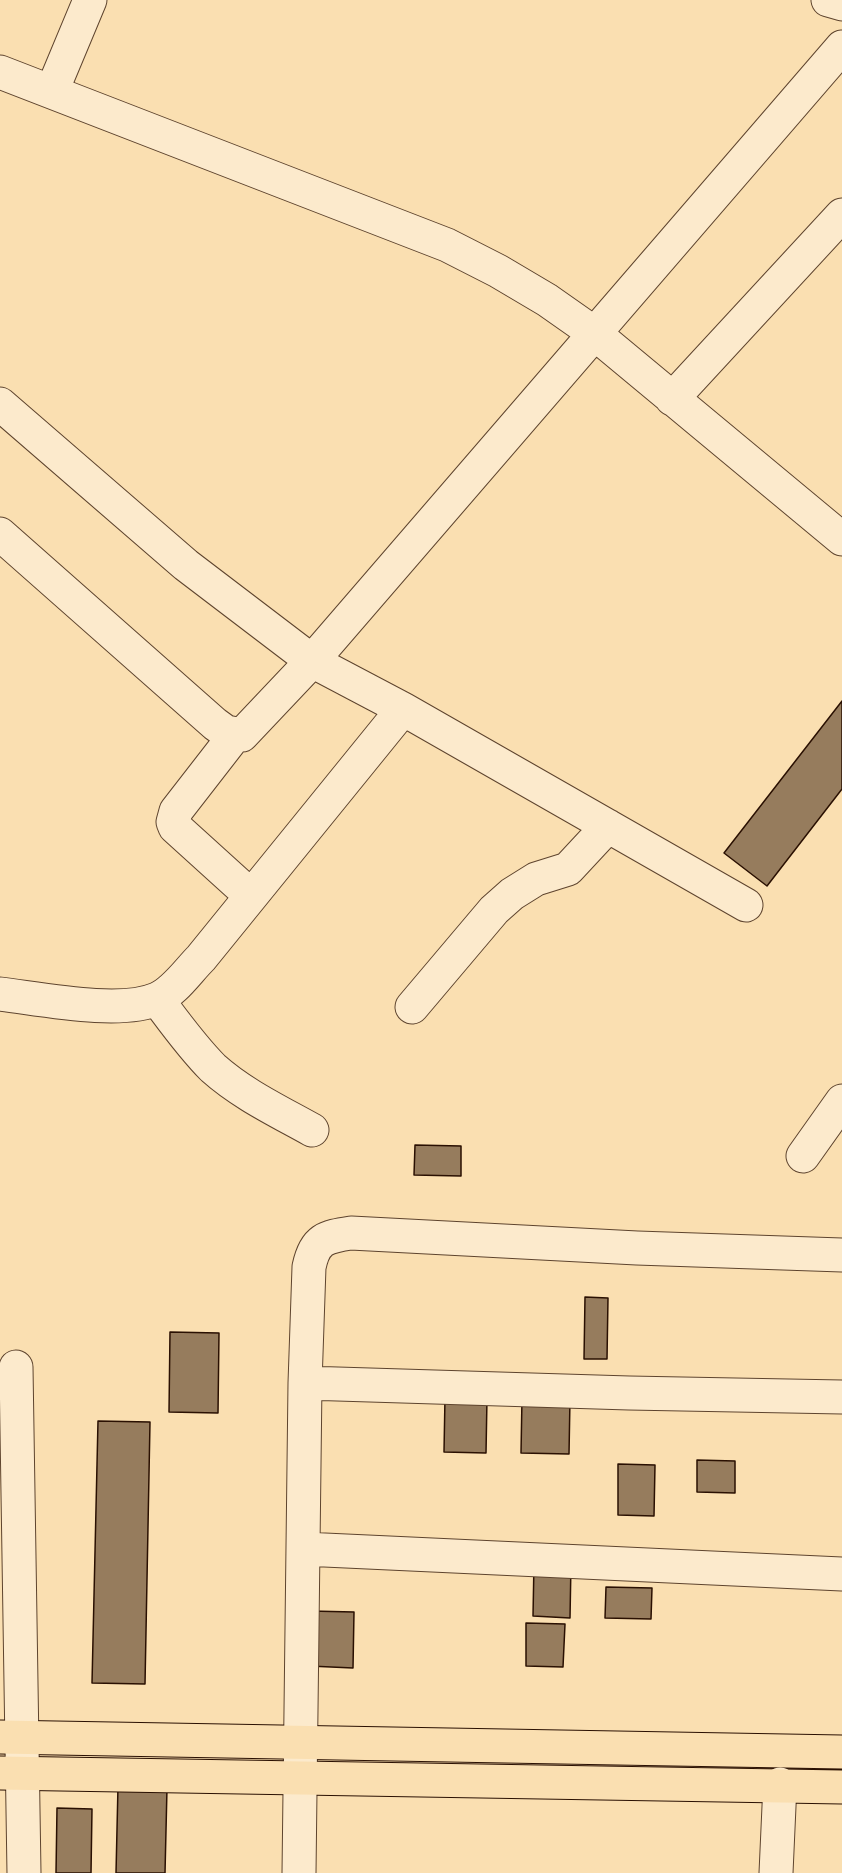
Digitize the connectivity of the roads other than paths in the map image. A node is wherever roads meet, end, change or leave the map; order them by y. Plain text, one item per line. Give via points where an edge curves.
1 (90, 0) edge
2 (828, 0) edge
3 (842, 4) edge
4 (842, 47) edge
5 (0, 72) edge
6 (52, 91) junction
7 (842, 214) edge
8 (594, 333) junction
9 (672, 399) junction
10 (0, 404) edge
11 (0, 534) edge
12 (842, 539) edge
13 (312, 662) junction
14 (403, 709) junction
15 (235, 735) junction
16 (608, 826) junction
17 (250, 895) junction
18 (746, 905) dead end
19 (0, 994) edge
20 (157, 999) junction
21 (412, 1007) dead end
22 (842, 1101) edge
23 (312, 1130) dead end
24 (803, 1156) dead end
25 (842, 1255) edge
26 (16, 1367) dead end
27 (305, 1383) junction
28 (842, 1396) edge
29 (303, 1549) junction
30 (842, 1574) edge
31 (11, 1737) edge
32 (300, 1743) junction
33 (842, 1752) edge
34 (12, 1773) edge
35 (298, 1778) junction
36 (780, 1784) junction
37 (842, 1787) edge
38 (24, 1873) edge
39 (299, 1873) edge
40 (776, 1873) edge

1 - 6 street
2 - 3 street
4 - 8 street
5 - 6 street
6 - 8 street via 447,245 537,294
7 - 9 street
8 - 9 street
8 - 13 street
9 - 12 street
10 - 13 street via 186,565
11 - 15 street via 215,724
13 - 14 street
13 - 15 street via 248,731
14 - 16 street
14 - 17 street
15 - 17 street via 176,811 173,822
16 - 18 street
16 - 21 street via 568,869 536,879 494,910
17 - 20 street via 201,958
19 - 20 street via 101,1005
20 - 23 street via 214,1069 245,1093
22 - 24 street
25 - 27 street via 351,1233 335,1236 321,1241 313,1250 309,1267
26 - 31 street
27 - 28 street via 629,1394
27 - 29 street
29 - 30 street
29 - 32 street
31 - 32 main road
31 - 34 street
32 - 33 main road
32 - 35 street
34 - 35 main road
34 - 38 street
35 - 36 main road
35 - 39 street
36 - 37 main road
36 - 40 street

